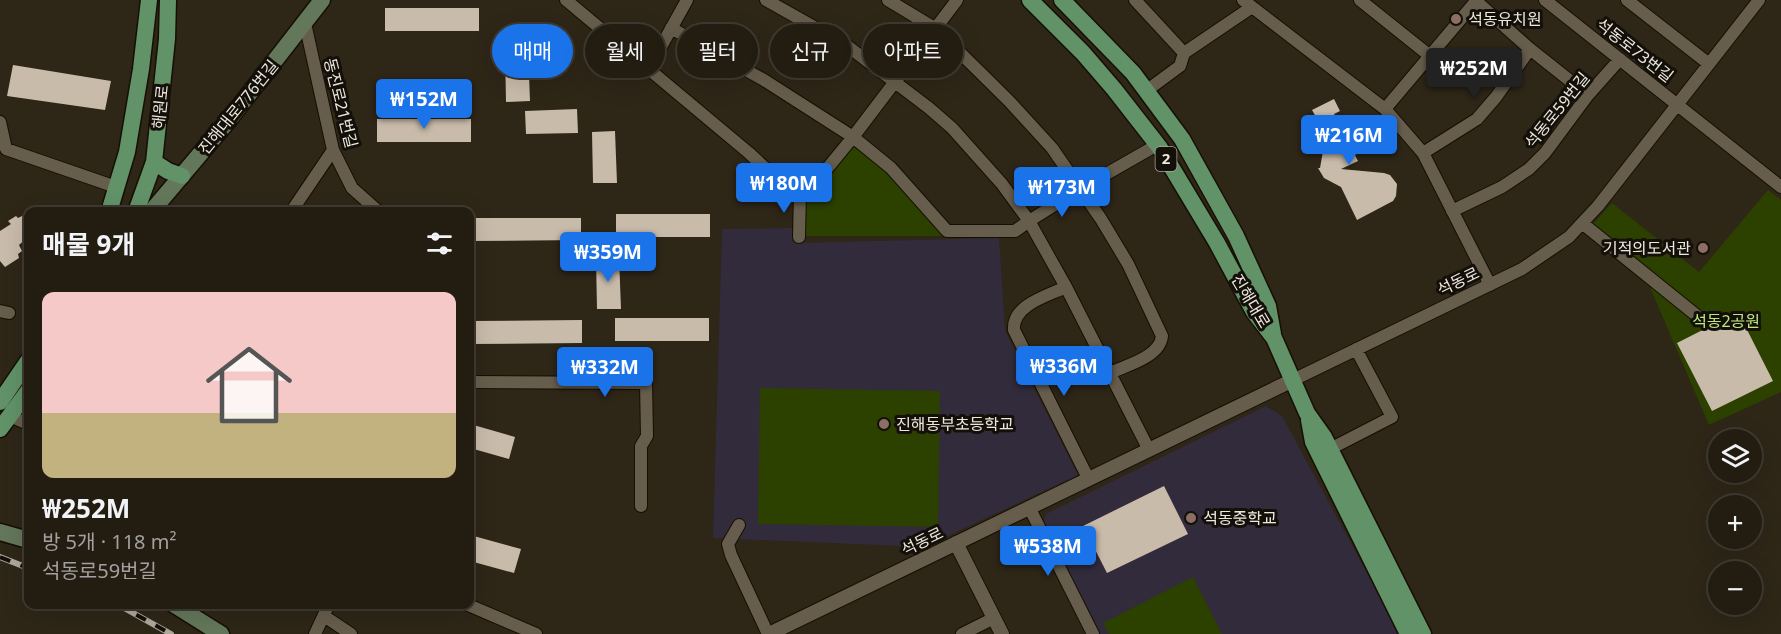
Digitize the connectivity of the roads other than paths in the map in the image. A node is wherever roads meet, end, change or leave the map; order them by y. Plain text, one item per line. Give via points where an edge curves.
1 (149, 0) edge
2 (168, 0) edge
3 (322, 0) edge
4 (566, 0) edge
5 (687, 0) edge
6 (766, 0) edge
7 (888, 0) edge
8 (957, 0) edge
9 (1030, 0) edge
10 (1062, 0) edge
11 (1134, 0) edge
12 (1360, 0) edge
13 (1545, 0) edge
14 (1627, 0) edge
15 (1476, 1) edge
16 (1755, 1) edge
17 (1247, 3) edge
18 (305, 23) junction
19 (594, 24) edge
20 (928, 24) edge
21 (940, 24) edge
22 (671, 28) junction
23 (665, 39) edge
24 (1530, 49) junction
25 (1184, 53) junction
26 (1430, 56) junction
27 (963, 57) edge
28 (1620, 59) junction
29 (1709, 64) junction
30 (658, 78) edge
31 (898, 78) edge
32 (895, 82) junction
33 (1146, 91) junction
34 (1588, 95) junction
35 (1678, 104) junction
36 (1385, 109) junction
37 (0, 122) edge
38 (854, 137) junction
39 (1157, 145) junction
40 (333, 150) junction
41 (1423, 153) junction
42 (154, 162) junction
43 (182, 176) junction
44 (116, 187) junction
45 (1781, 187) edge
46 (1080, 189) junction
47 (800, 192) junction
48 (110, 207) edge
49 (138, 207) edge
50 (155, 207) edge
51 (294, 207) edge
52 (373, 207) edge
53 (1452, 211) junction
54 (1029, 221) junction
55 (1582, 224) junction
56 (799, 237) dead end
57 (1490, 285) junction
58 (1066, 287) junction
59 (1696, 315) dead end
60 (1274, 338) junction
61 (1356, 349) junction
62 (24, 367) edge
63 (1110, 373) junction
64 (1293, 380) junction
65 (474, 382) edge
66 (24, 397) edge
67 (0, 402) edge
68 (1307, 413) junction
69 (5, 423) edge
70 (24, 424) edge
71 (1330, 449) junction
72 (1149, 450) junction
73 (1088, 478) junction
74 (640, 506) dead end
75 (1029, 507) junction
76 (739, 525) dead end
77 (0, 532) edge
78 (24, 539) edge
79 (956, 543) junction
80 (474, 607) edge
81 (180, 609) edge
82 (327, 610) edge
83 (994, 618) junction
84 (772, 633) edge
85 (221, 634) edge
86 (315, 634) edge
87 (351, 634) edge
88 (536, 634) edge
89 (962, 634) edge
90 (1002, 634) edge
91 (1093, 634) edge
92 (1408, 634) edge
93 (1423, 634) edge

1 - 44 main road via 129,142
2 - 42 main road, 해원로 via 168,39
3 - 18 main road, 진해대로776번길
4 - 19 street
5 - 22 street
6 - 32 street via 846,45
7 - 20 street
8 - 21 street
9 - 39 main road, 진해대로 / 2 via 1114,88
10 - 33 main road, 진해대로 / 2
11 - 25 street
12 - 26 street
13 - 28 street, 석동로73번길
14 - 29 street
15 - 24 street
15 - 26 street
16 - 29 street, 석동로
17 - 25 street
17 - 36 street
18 - 40 street, 동진로21번길
18 - 43 main road, 진해대로776번길
22 - 23 street
22 - 38 street
24 - 34 street
24 - 41 street via 1477,119
25 - 33 street via 1180,66
26 - 36 street
27 - 46 street via 1052,148
28 - 34 street, 석동로59번길
28 - 35 street, 석동로73번길
29 - 35 street, 석동로
30 - 47 street via 791,192
31 - 32 street
32 - 38 street
32 - 54 street via 952,128
33 - 60 main road, 진해대로 / 2 via 1182,139 1236,236 1268,306
34 - 53 street, 석동로59번길 via 1529,169 1503,187
35 - 45 street, 석동로73번길
35 - 55 street, 석동로
36 - 41 street
37 - 44 street via 6,149
38 - 47 street via 808,192
38 - 54 street via 891,168 947,231 1015,231
39 - 46 street
39 - 60 main road, 진해대로 / 2 via 1218,243 1254,312
40 - 51 street
40 - 52 street, 동진로21번길 via 352,188
41 - 53 street
42 - 43 main road
42 - 49 main road, 해원로
43 - 50 main road, 진해대로776번길
44 - 48 main road
46 - 54 street
46 - 63 street via 1128,264 1162,336 1161,344 1152,354
47 - 56 street
53 - 57 street
54 - 58 street
55 - 57 street, 석동로 via 1550,251
55 - 59 street
57 - 61 street, 석동로
58 - 63 street
58 - 73 street via 1021,309 1013,321 1014,330
60 - 64 main road, 2
61 - 64 street, 석동로
61 - 71 street via 1392,417
62 - 67 main road
63 - 72 street
64 - 68 main road, 2
64 - 72 street, 석동로
65 - 74 street via 646,383 647,435 640,446
66 - 69 main road
68 - 71 main road, 2
68 - 92 main road, 2 via 1313,442
69 - 70 street
71 - 93 main road, 2
72 - 73 street, 석동로
73 - 75 street, 석동로
75 - 79 street, 석동로
75 - 91 street
76 - 84 street, 석동로 via 728,544 730,555
77 - 78 main road
79 - 83 street
79 - 84 street, 석동로
80 - 88 street
81 - 85 main road
82 - 86 street
82 - 87 street
83 - 89 street
83 - 90 street

